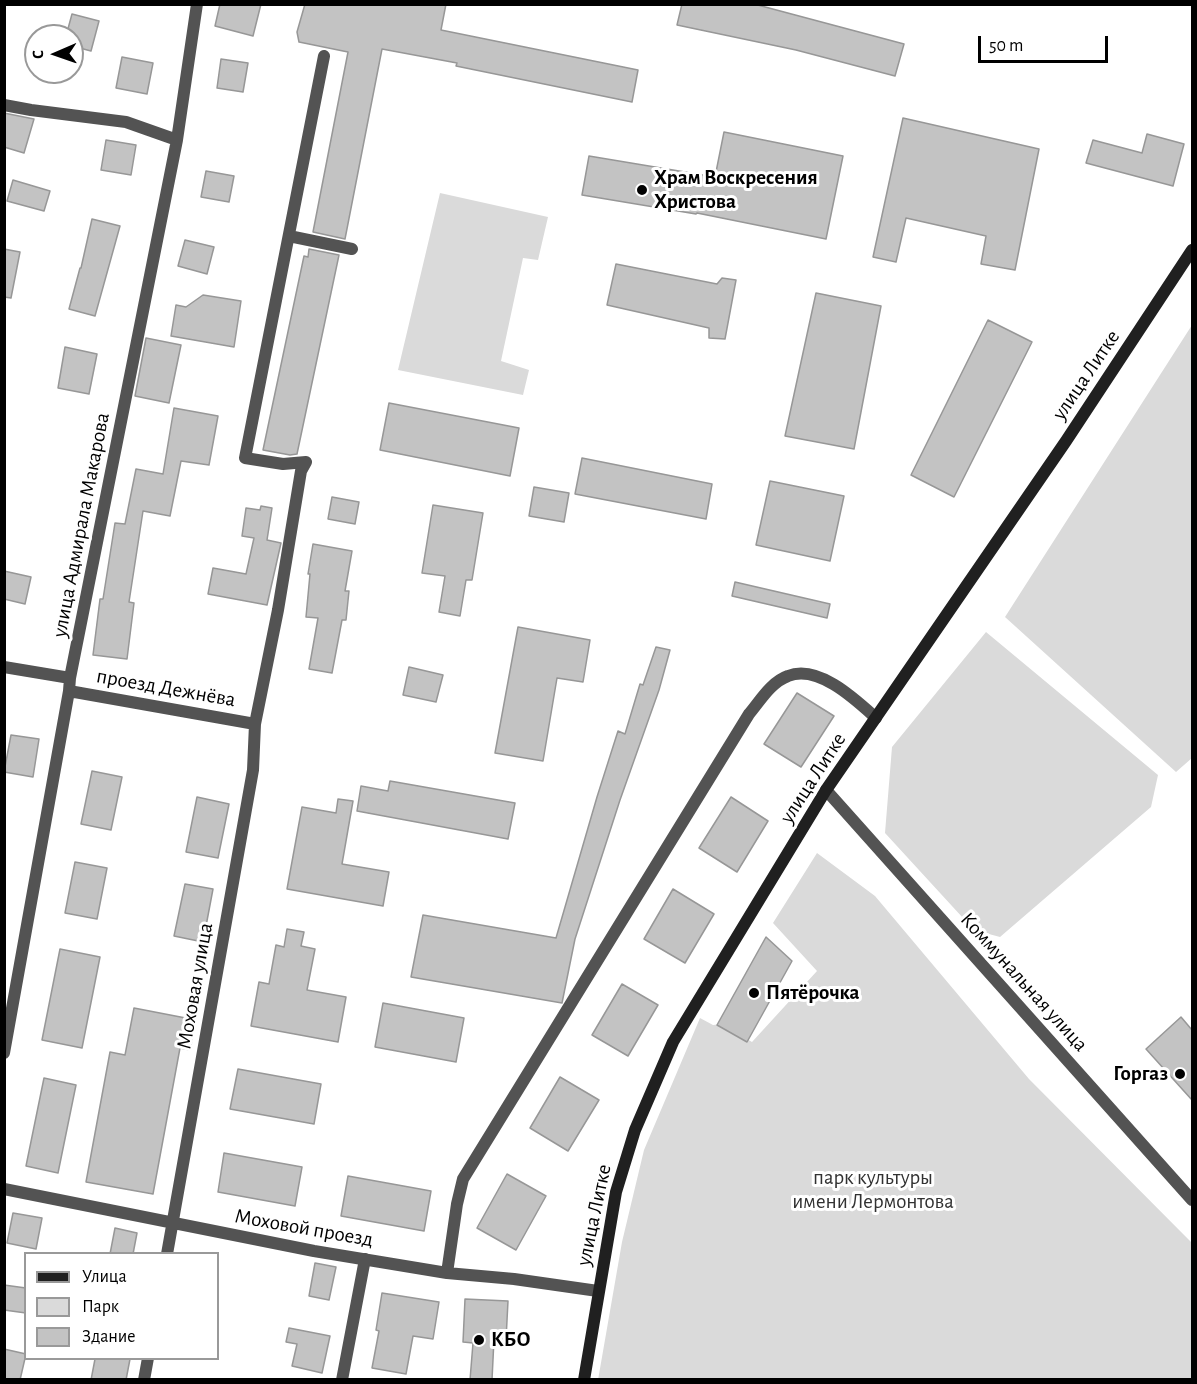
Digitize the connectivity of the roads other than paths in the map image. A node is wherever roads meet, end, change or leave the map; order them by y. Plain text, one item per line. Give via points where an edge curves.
1 (197, 4) edge
2 (324, 56) dead end
3 (4, 105) edge
4 (177, 140) junction
5 (289, 236) junction
6 (352, 249) dead end
7 (1192, 250) edge
8 (4, 667) edge
9 (70, 678) junction
10 (69, 691) junction
11 (876, 718) junction
12 (255, 724) junction
13 (826, 790) junction
14 (4, 1053) edge
15 (4, 1189) edge
16 (1192, 1200) edge
17 (172, 1223) junction
18 (167, 1252) edge
19 (365, 1259) junction
20 (447, 1273) junction
21 (598, 1291) junction
22 (148, 1360) edge
23 (144, 1380) edge
24 (342, 1380) edge
25 (584, 1380) edge

1 - 4 street, улица Адмирала Макарова
2 - 5 street
3 - 4 street via 126,122
4 - 9 street, улица Адмирала Макарова
5 - 6 street
5 - 12 street, Моховая улица via 245,458 283,464 306,462 301,471
7 - 11 main road, улица Литке
8 - 9 street, проезд Дежнёва
9 - 10 street, улица Адмирала Макарова
10 - 12 street, проезд Дежнёва
10 - 14 street, улица Адмирала Макарова
11 - 13 main road, улица Литке
11 - 20 street via 858,701 815,674 789,675 771,687 749,714 463,1179
12 - 17 street, Моховая улица via 253,770
13 - 16 street, Коммунальная улица
13 - 21 main road, улица Литке via 673,1042 635,1130 616,1192
15 - 17 street, Моховой проезд
17 - 18 street, Моховая улица
17 - 19 street, Моховой проезд
19 - 20 street, Моховой проезд
19 - 24 street
20 - 21 street, Моховой проезд
21 - 25 main road, улица Литке
22 - 23 street

